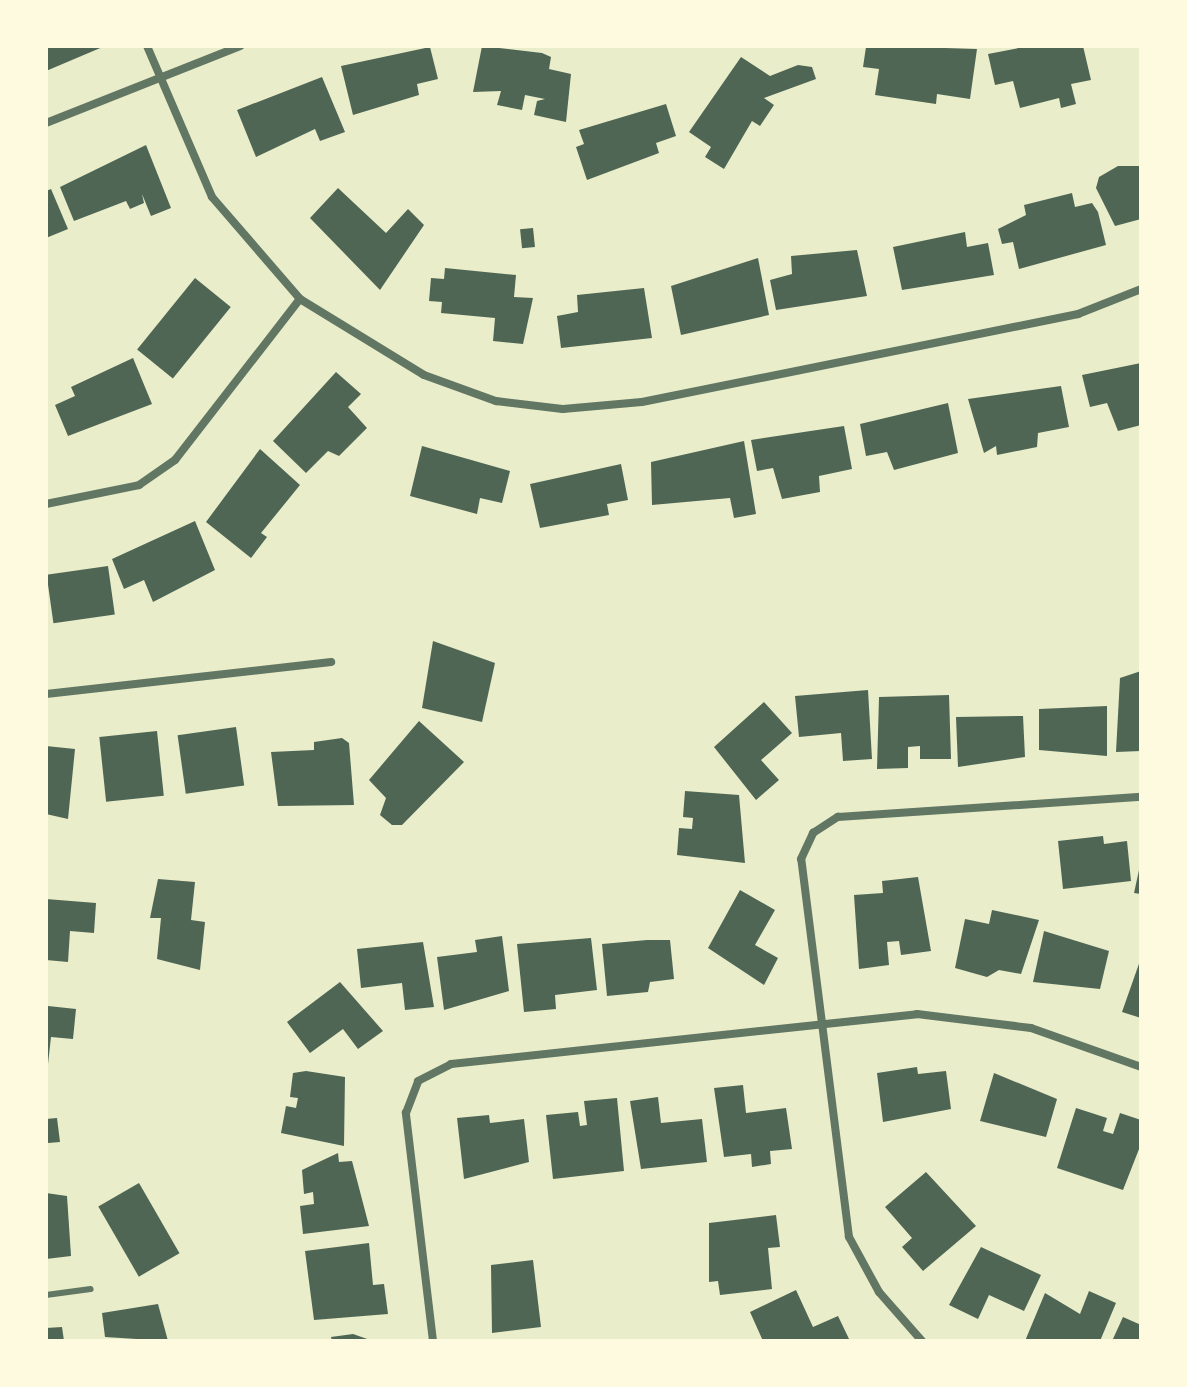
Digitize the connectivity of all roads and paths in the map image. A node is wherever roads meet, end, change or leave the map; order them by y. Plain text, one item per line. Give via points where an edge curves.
1 (147, 46) edge
2 (240, 46) edge
3 (159, 77) junction
4 (46, 123) edge
5 (1141, 289) edge
6 (300, 299) junction
7 (46, 504) edge
8 (331, 662) dead end
9 (46, 694) edge
10 (1141, 797) edge
11 (817, 1024) junction
12 (1141, 1067) edge
13 (91, 1289) dead end
14 (46, 1295) edge
15 (433, 1341) edge
16 (922, 1341) edge

1 - 3 street
2 - 3 street
3 - 4 street
3 - 6 street via 212,197
5 - 6 street via 1078,314 642,402 563,409 496,401 424,375
6 - 7 street via 175,460 139,485
8 - 9 street
10 - 11 street via 838,817 813,833 801,859
11 - 12 street via 972,1017 1031,1028
11 - 15 street via 451,1064 418,1081 406,1113
11 - 16 street via 849,1237 879,1292
13 - 14 lane

